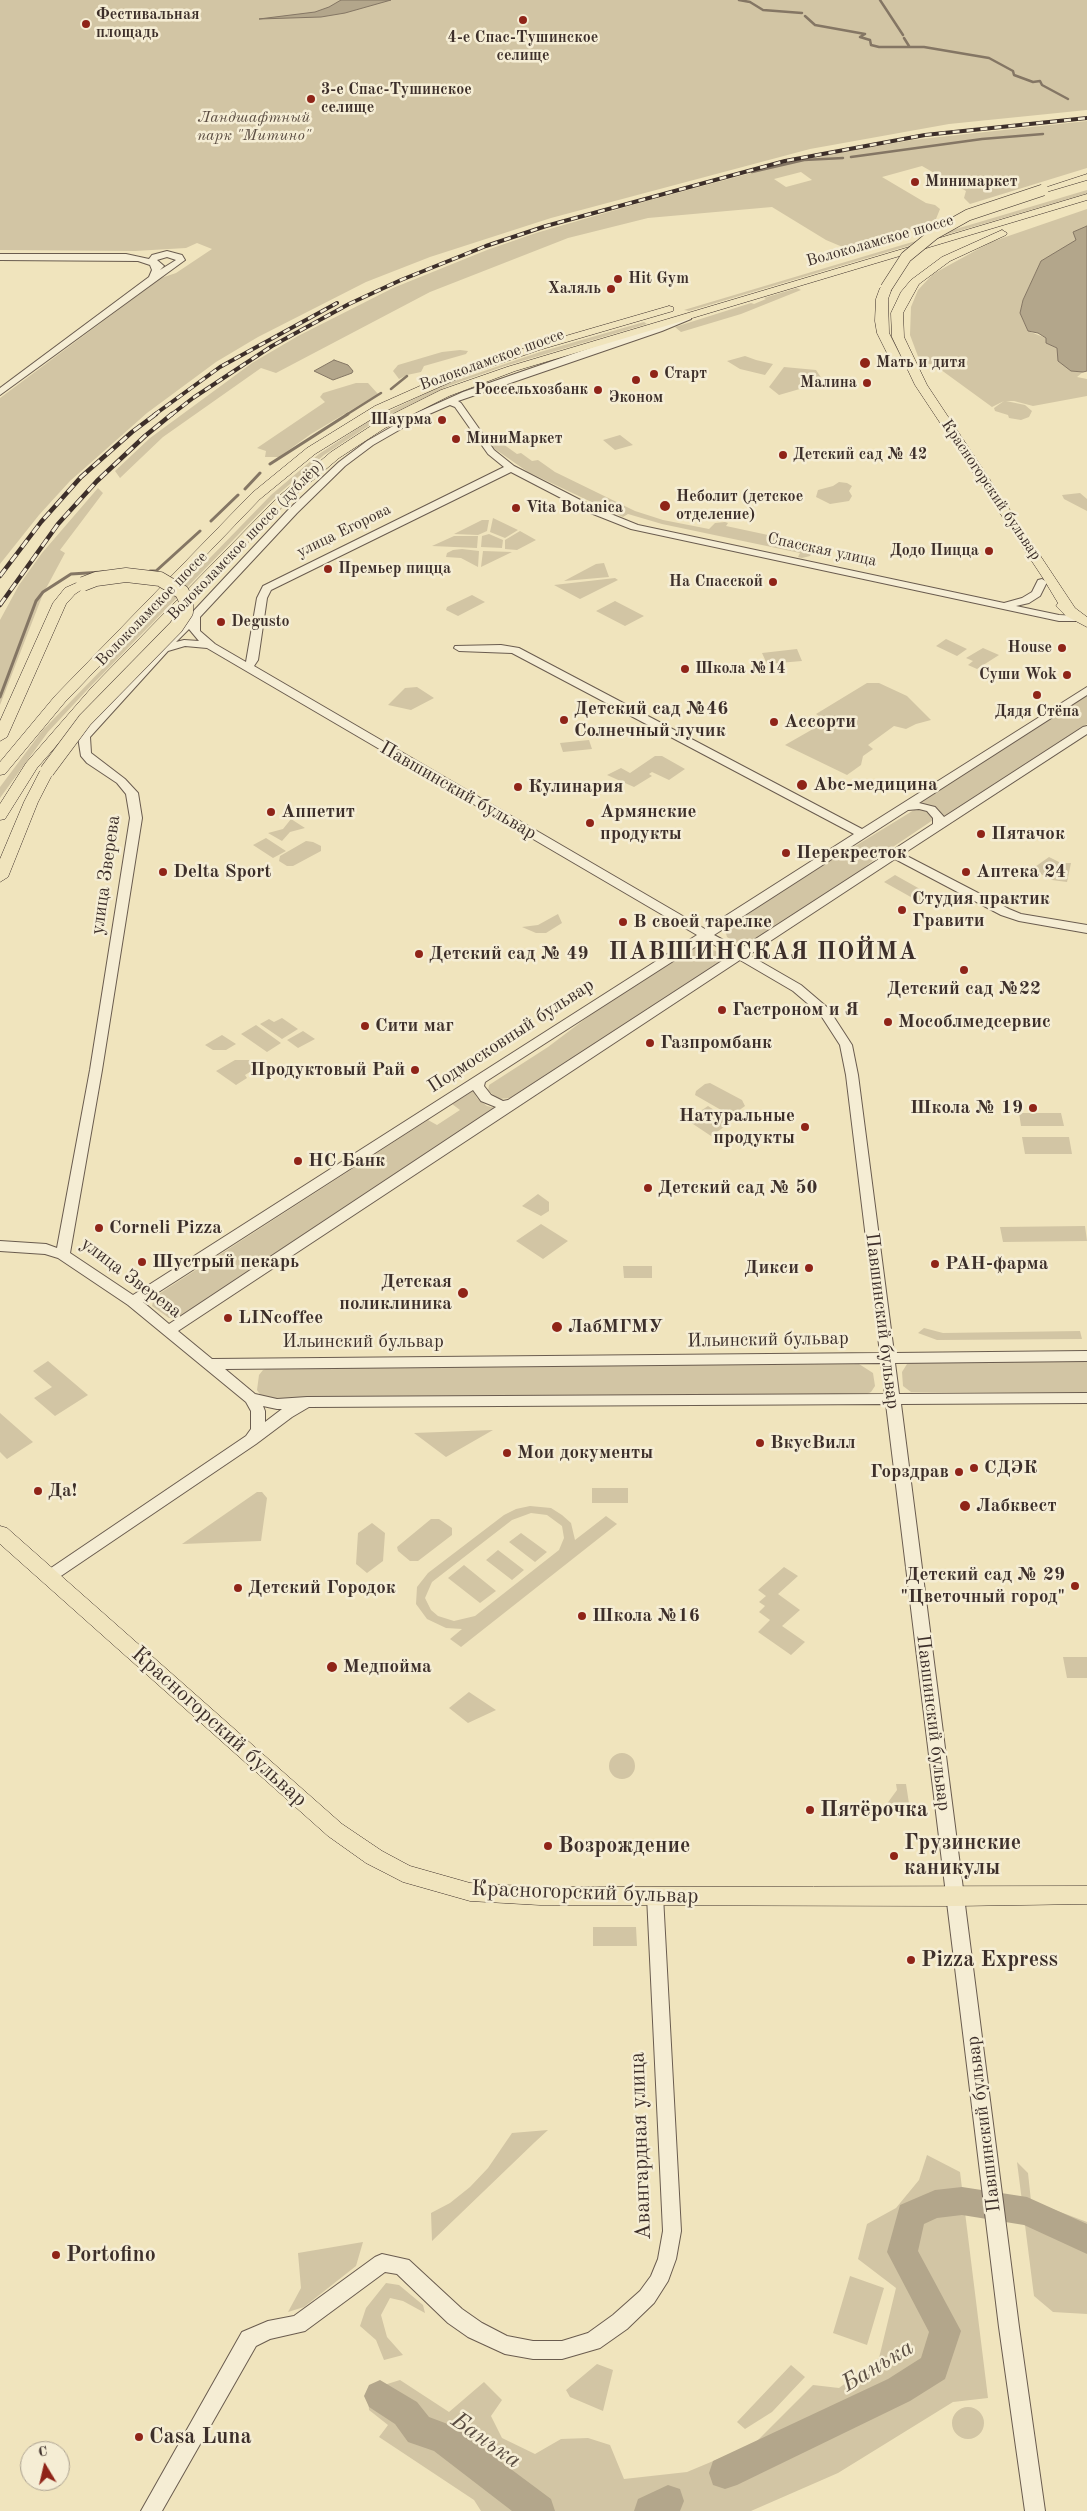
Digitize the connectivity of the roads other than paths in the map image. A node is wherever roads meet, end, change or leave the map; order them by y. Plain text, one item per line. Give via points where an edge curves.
1 (1087, 177) edge
2 (1087, 187) edge
3 (1087, 197) edge
4 (1087, 205) edge
5 (167, 254) junction
6 (115, 256) junction
7 (0, 257) edge
8 (153, 263) junction
9 (178, 263) junction
10 (153, 278) junction
11 (696, 301) dead end
12 (680, 306) dead end
13 (690, 315) junction
14 (0, 392) edge
15 (450, 401) junction
16 (511, 468) junction
17 (1042, 582) junction
18 (218, 592) junction
19 (995, 604) junction
20 (195, 616) junction
21 (1079, 618) edge
22 (154, 632) junction
23 (211, 646) junction
24 (459, 648) dead end
25 (164, 650) junction
26 (248, 667) junction
27 (1087, 690) edge
28 (1087, 729) edge
29 (0, 737) edge
30 (100, 768) joint
31 (0, 771) edge
32 (903, 807) junction
33 (0, 816) edge
34 (939, 824) junction
35 (863, 834) junction
36 (895, 854) junction
37 (0, 877) edge
38 (1087, 929) edge
39 (706, 934) junction
40 (741, 954) junction
41 (478, 1080) junction
42 (512, 1103) junction
43 (0, 1246) edge
44 (63, 1255) junction
45 (133, 1302) junction
46 (168, 1330) junction
47 (1087, 1356) edge
48 (887, 1358) junction
49 (210, 1364) junction
50 (251, 1398) junction
51 (1087, 1398) edge
52 (892, 1400) junction
53 (307, 1402) junction
54 (251, 1440) junction
55 (0, 1533) edge
56 (50, 1576) junction
57 (1087, 1895) edge
58 (655, 1896) junction
59 (955, 1897) junction
60 (151, 2511) edge
61 (1035, 2511) edge

1 - 17 main road, Красногорский бульвар, bridge via 968,215 918,245 891,278 882,299 883,333 890,349
2 - 11 main road, Волоколамское шоссе
3 - 13 main road, Волоколамское шоссе
4 - 21 main road, Красногорский бульвар via 1014,228 946,259 915,282 901,302 896,324 911,369
5 - 6 street
5 - 8 street via 155,257
5 - 9 street via 179,257
6 - 7 street
6 - 8 street
8 - 9 street via 165,266
8 - 10 street via 156,270
9 - 10 street
10 - 14 street
12 - 31 main road, Волоколамское шоссе via 460,373 379,409 311,451 256,496 60,699
13 - 15 street, Волоколамское шоссе (дублёр) via 668,326
13 - 22 main road, Волоколамское шоссе via 479,380 381,425 335,454 282,500
15 - 16 street, Спасская улица via 458,406 490,452
15 - 18 street, Волоколамское шоссе (дублёр) via 400,424 342,464
16 - 19 street, Спасская улица via 592,510 634,527
16 - 26 street, улица Егорова via 267,588 262,598 254,660
17 - 19 street via 1039,590 1024,601
17 - 21 main road, Красногорский бульвар
18 - 20 street, Волоколамское шоссе (дублёр)
18 - 22 street
19 - 21 street, Спасская улица via 1058,618
20 - 23 street, Павшинский бульвар via 195,632
20 - 25 street, Волоколамское шоссе (дублёр)
22 - 33 main road, Волоколамское шоссе via 57,734 31,766
23 - 25 street, Павшинский бульвар via 184,643
23 - 26 street, Павшинский бульвар
24 - 35 street via 515,650
25 - 30 street, Волоколамское шоссе (дублёр) via 84,737 85,754
26 - 39 street, Павшинский бульвар
27 - 32 street, Подмосковный бульвар
28 - 34 street
29 - 37 main road, bridge via 60,603 70,591 96,580 126,575 160,579 182,592 186,612 176,627 85,720 47,771
30 - 44 street, улица Зверева via 121,781 132,793 136,818
32 - 34 street via 931,809 939,817
32 - 35 street, Подмосковный бульвар
34 - 36 street
35 - 39 street, Подмосковный бульвар
36 - 38 street via 1005,912
36 - 40 street
39 - 40 street, Павшинский бульвар
39 - 41 street, Подмосковный бульвар
40 - 42 street
40 - 48 street, Павшинский бульвар via 814,1001 834,1022 846,1045
41 - 42 street via 477,1087 486,1098 502,1105
41 - 45 street, Подмосковный бульвар
42 - 46 street
43 - 44 street via 46,1249
44 - 45 street, улица Зверева
45 - 46 street, улица Зверева
46 - 49 street, улица Зверева
47 - 48 street, Ильинский бульвар
48 - 49 street, Ильинский бульвар
48 - 52 street, Павшинский бульвар
49 - 50 street, улица Зверева
50 - 53 street via 277,1404
50 - 54 street via 259,1420 258,1430
51 - 52 street
52 - 53 street
52 - 59 street, Павшинский бульвар
53 - 54 street
54 - 56 street
55 - 56 main road, Красногорский бульвар
56 - 58 main road, Красногорский бульвар via 335,1830 374,1858 403,1873 439,1885 503,1895
57 - 59 main road, Красногорский бульвар
58 - 59 main road, Красногорский бульвар
58 - 60 street, Авангардная улица via 672,2231 667,2259 647,2297 593,2341 562,2350 533,2350 505,2345 475,2330 455,2316 402,2266 382,2263 298,2324 268,2330 249,2339
59 - 61 street, Павшинский бульвар

